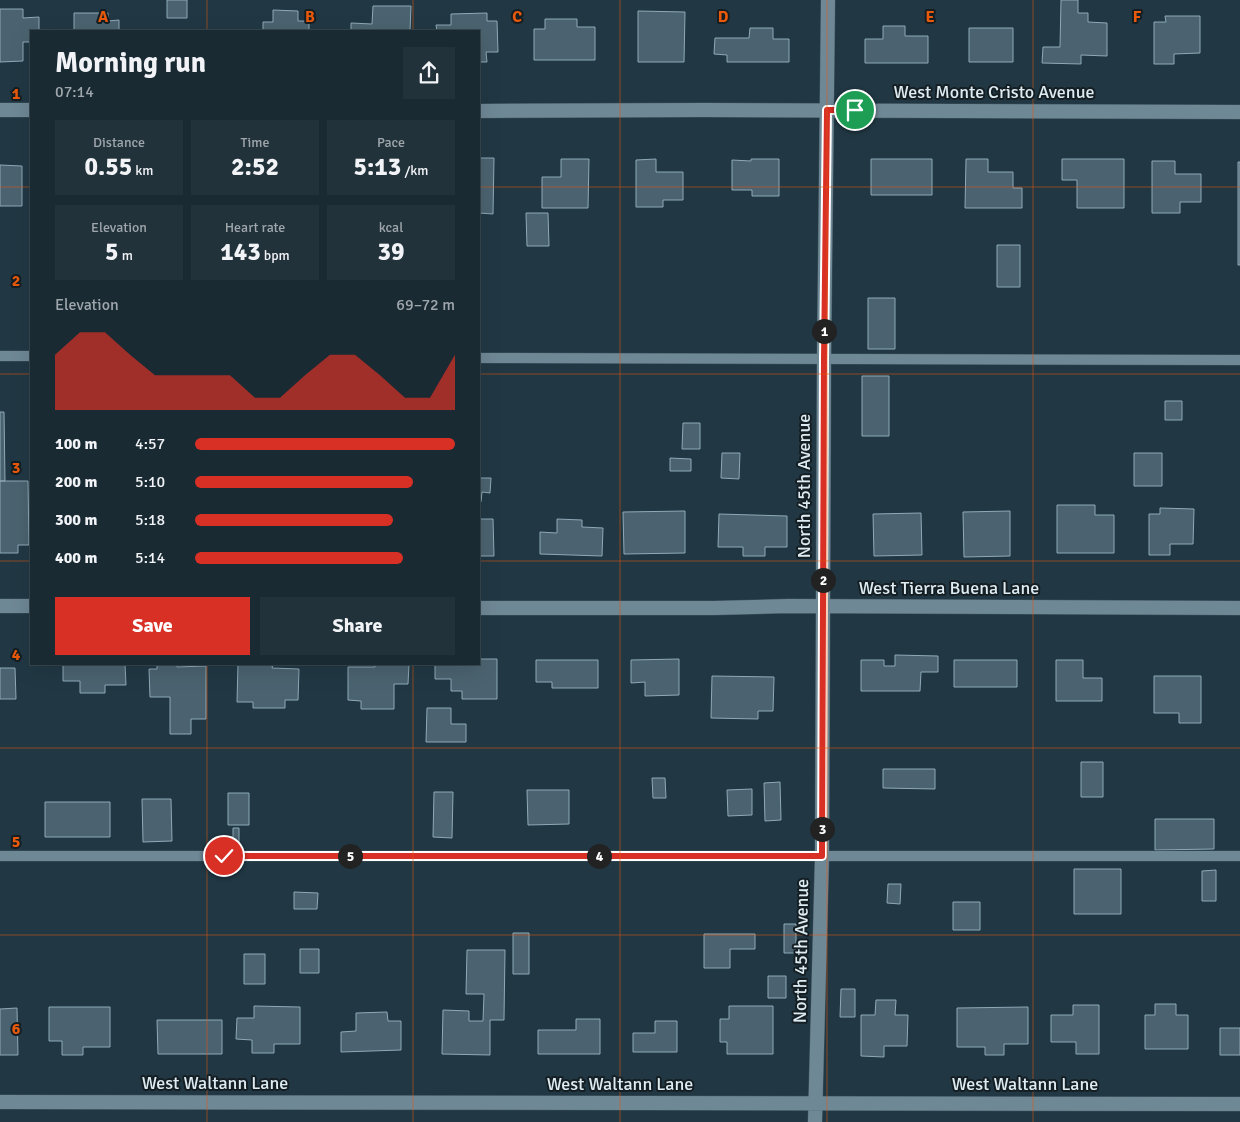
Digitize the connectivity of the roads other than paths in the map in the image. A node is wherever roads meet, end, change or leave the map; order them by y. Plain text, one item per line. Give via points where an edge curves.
1 (828, 0) edge
2 (0, 110) edge
3 (30, 110) edge
4 (480, 110) edge
5 (827, 110) junction
6 (1240, 112) edge
7 (0, 356) edge
8 (30, 356) edge
9 (480, 358) edge
10 (824, 360) junction
11 (1240, 360) edge
12 (0, 606) edge
13 (30, 606) edge
14 (823, 606) junction
15 (480, 608) edge
16 (1240, 608) edge
17 (0, 856) edge
18 (822, 856) junction
19 (1240, 856) edge
20 (0, 1102) edge
21 (816, 1103) junction
22 (1240, 1104) edge
23 (815, 1122) edge

1 - 5 street, North 45th Avenue
2 - 3 street
4 - 5 street, West Monte Cristo Avenue
5 - 6 street, West Monte Cristo Avenue
5 - 10 street, North 45th Avenue
7 - 8 lane
9 - 10 lane
10 - 11 lane
10 - 14 street, North 45th Avenue
12 - 13 street
14 - 15 street, West Tierra Buena Lane
14 - 16 street, West Tierra Buena Lane
14 - 18 street, North 45th Avenue
17 - 18 lane
18 - 19 lane
18 - 21 street, North 45th Avenue
20 - 21 street, West Waltann Lane
21 - 22 street, West Waltann Lane
21 - 23 street, North 45th Avenue

